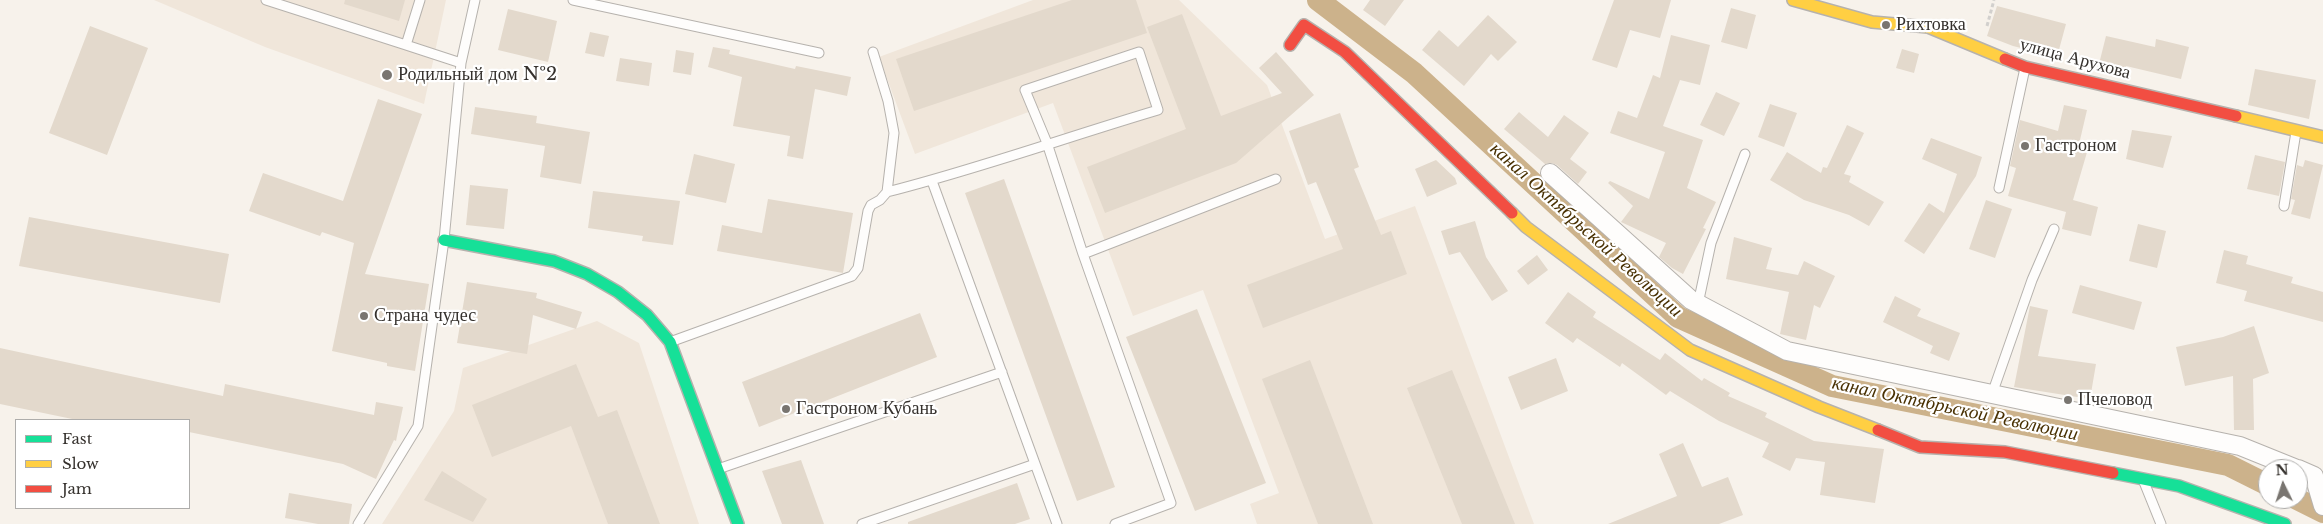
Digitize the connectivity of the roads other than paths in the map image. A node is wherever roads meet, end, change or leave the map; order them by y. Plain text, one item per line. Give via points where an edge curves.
1 (266, 0) edge
2 (420, 0) edge
3 (475, 0) edge
4 (572, 0) edge
5 (1793, 0) edge
6 (406, 45) junction
7 (1290, 45) dead end
8 (873, 52) dead end
9 (820, 53) dead end
10 (461, 63) junction
11 (2025, 67) junction
12 (2296, 132) junction
13 (2323, 137) edge
14 (1047, 143) junction
15 (1745, 154) dead end
16 (1550, 173) dead end
17 (1276, 179) dead end
18 (932, 180) junction
19 (1999, 188) dead end
20 (887, 192) junction
21 (2284, 206) dead end
22 (2054, 229) dead end
23 (444, 240) junction
24 (1083, 254) junction
25 (1698, 304) junction
26 (670, 342) junction
27 (1002, 372) junction
28 (1992, 394) junction
29 (2273, 459) edge
30 (1035, 464) junction
31 (718, 469) junction
32 (2308, 473) edge
33 (2143, 479) junction
34 (2323, 506) edge
35 (358, 524) edge
36 (738, 524) edge
37 (862, 524) edge
38 (1056, 524) edge
39 (1115, 524) edge
40 (2160, 524) edge
41 (2285, 524) edge

1 - 6 lane
2 - 6 lane
3 - 10 lane
4 - 9 lane
5 - 11 street, улица Арухова via 1872,22 1928,27
6 - 10 lane
7 - 33 street via 1304,25 1345,52 1526,227 1690,350 1920,447 2005,452
8 - 20 lane via 894,133
10 - 23 lane
11 - 12 street, улица Арухова
11 - 19 lane
12 - 13 street, улица Арухова
12 - 21 lane
14 - 14 lane via 1158,110 1139,52 1025,90
14 - 18 lane
14 - 24 lane
15 - 25 lane via 1711,243
16 - 25 street
17 - 24 lane
18 - 20 lane
18 - 27 lane
20 - 26 lane via 868,211 858,268 852,276
22 - 28 lane via 2032,280
23 - 26 street via 554,261 587,274 618,292 646,315
23 - 35 lane via 418,426
24 - 39 lane via 1171,503
25 - 28 street via 1787,351
26 - 31 street
27 - 30 lane
27 - 31 lane
28 - 29 street via 2240,446
30 - 37 lane
30 - 38 lane
31 - 36 street
32 - 34 street via 2314,476
33 - 40 lane
33 - 41 street via 2179,486

